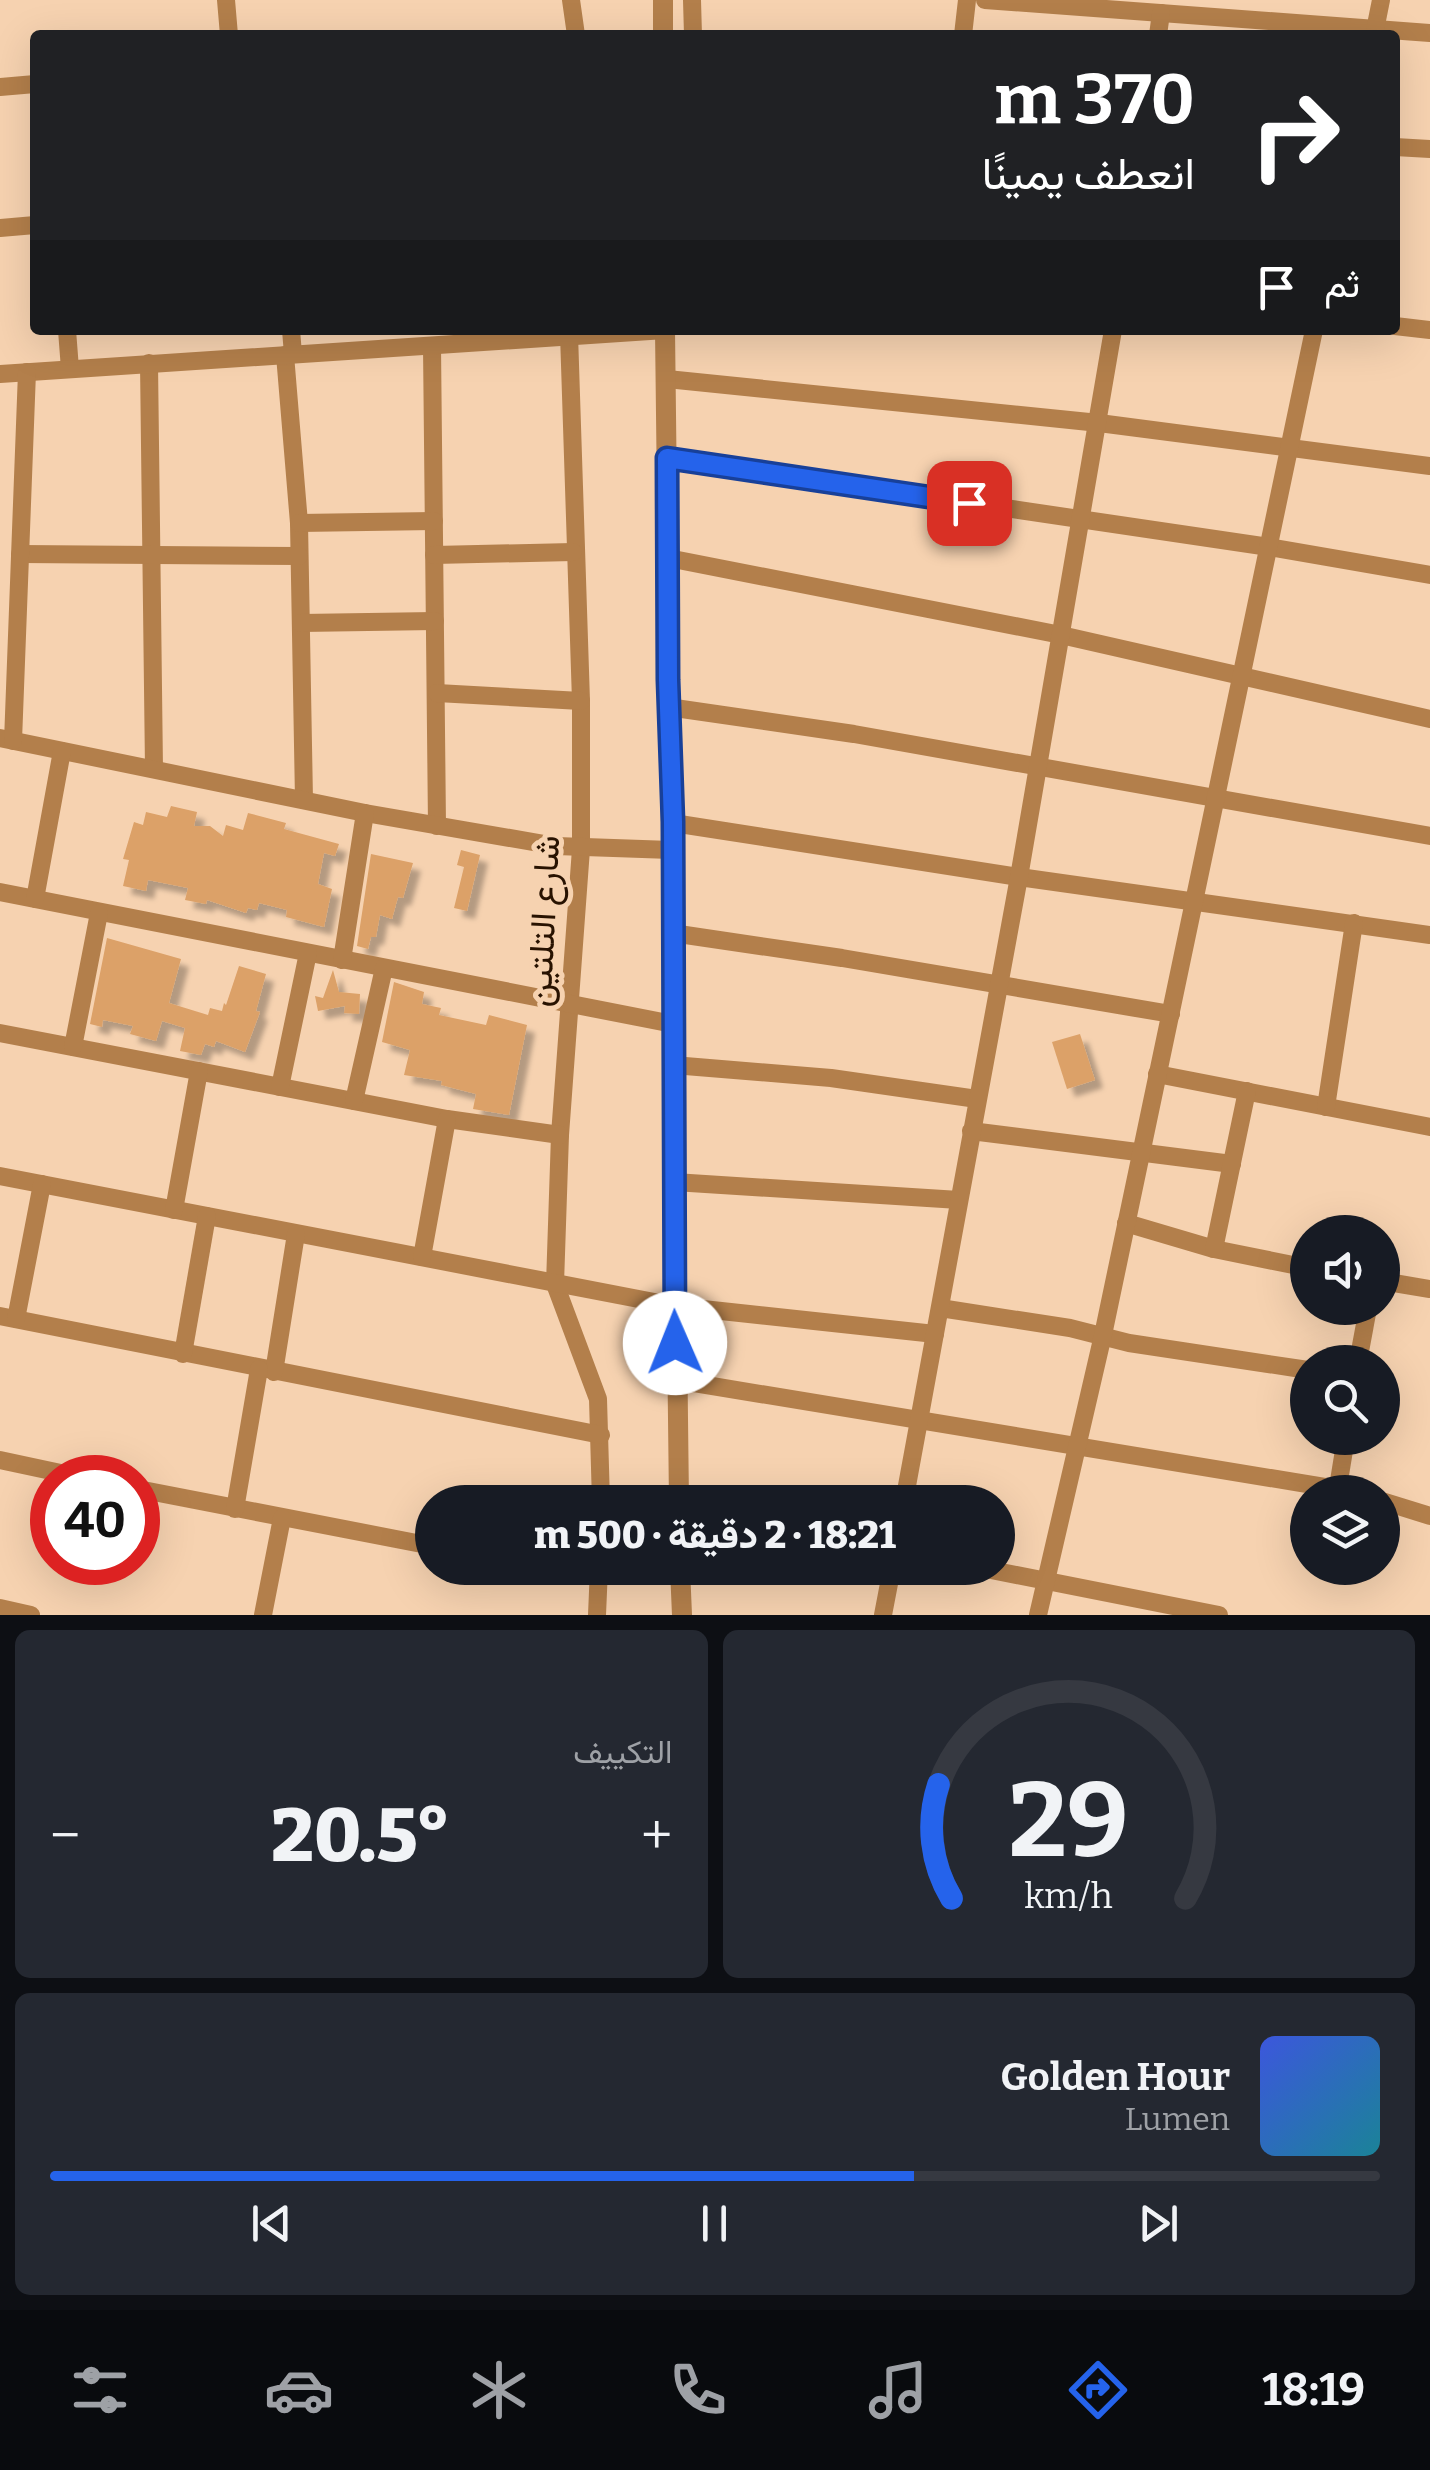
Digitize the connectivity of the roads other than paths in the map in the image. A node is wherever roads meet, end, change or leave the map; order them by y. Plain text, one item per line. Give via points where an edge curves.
1 (226, 0) edge
2 (572, 0) edge
3 (663, 0) edge
4 (692, 0) edge
5 (966, 0) edge
6 (986, 0) edge
7 (1381, 0) edge
8 (1149, 8) edge
9 (229, 30) edge
10 (575, 30) edge
11 (663, 30) edge
12 (693, 30) edge
13 (963, 30) edge
14 (1355, 30) edge
15 (1374, 30) edge
16 (1400, 32) edge
17 (1430, 33) edge
18 (30, 84) edge
19 (0, 87) edge
20 (1400, 147) edge
21 (1430, 149) edge
22 (30, 225) edge
23 (0, 228) edge
24 (1400, 327) edge
25 (1430, 330) edge
26 (67, 335) edge
27 (291, 335) edge
28 (557, 335) edge
29 (568, 335) edge
30 (665, 335) edge
31 (1112, 335) edge
32 (1313, 335) edge
33 (432, 346) junction
34 (289, 354) junction
35 (149, 363) junction
36 (70, 370) junction
37 (27, 372) junction
38 (0, 374) edge
39 (668, 380) junction
40 (1100, 423) junction
41 (1290, 448) junction
42 (667, 458) junction
43 (1430, 466) edge
44 (1082, 520) junction
45 (434, 521) junction
46 (299, 523) junction
47 (1269, 548) junction
48 (574, 552) junction
49 (20, 554) junction
50 (153, 554) junction
51 (434, 555) junction
52 (299, 556) junction
53 (668, 558) junction
54 (1430, 575) edge
55 (435, 621) junction
56 (301, 623) junction
57 (1061, 636) junction
58 (1243, 677) junction
59 (437, 693) junction
60 (581, 701) junction
61 (668, 707) junction
62 (1430, 719) edge
63 (7, 740) edge
64 (62, 751) junction
65 (1038, 766) junction
66 (154, 769) junction
67 (1216, 798) junction
68 (304, 800) junction
69 (366, 813) junction
70 (673, 822) junction
71 (437, 826) junction
72 (1430, 836) edge
73 (580, 849) junction
74 (671, 850) junction
75 (1020, 877) junction
76 (0, 892) edge
77 (36, 899) junction
78 (1194, 901) junction
79 (99, 913) junction
80 (1354, 922) junction
81 (672, 934) junction
82 (1430, 935) edge
83 (308, 953) junction
84 (342, 960) junction
85 (384, 968) junction
86 (999, 986) junction
87 (572, 1002) junction
88 (1171, 1014) junction
89 (673, 1024) junction
90 (0, 1033) edge
91 (73, 1047) junction
92 (673, 1064) junction
93 (199, 1071) junction
94 (1157, 1074) junction
95 (280, 1087) junction
96 (1248, 1092) junction
97 (977, 1099) junction
98 (354, 1101) junction
99 (1326, 1107) junction
100 (447, 1119) junction
101 (1430, 1127) edge
102 (971, 1131) junction
103 (560, 1134) junction
104 (1142, 1151) junction
105 (1232, 1164) junction
106 (0, 1176) edge
107 (674, 1182) junction
108 (42, 1184) junction
109 (958, 1200) junction
110 (174, 1210) junction
111 (207, 1216) junction
112 (1126, 1223) junction
113 (296, 1234) junction
114 (1214, 1249) junction
115 (422, 1257) junction
116 (1290, 1264) edge
117 (556, 1284) junction
118 (1400, 1284) edge
119 (1430, 1289) edge
120 (675, 1306) junction
121 (940, 1308) junction
122 (8, 1317) edge
123 (936, 1334) junction
124 (1102, 1335) junction
125 (183, 1354) junction
126 (1290, 1367) edge
127 (266, 1370) junction
128 (676, 1380) junction
129 (920, 1419) junction
130 (601, 1435) junction
131 (1075, 1445) junction
132 (0, 1460) edge
133 (30, 1466) edge
134 (1290, 1481) edge
135 (601, 1485) edge
136 (679, 1485) edge
137 (907, 1485) edge
138 (160, 1493) edge
139 (1400, 1507) edge
140 (235, 1509) junction
141 (1430, 1516) edge
142 (282, 1518) junction
143 (415, 1543) edge
144 (1015, 1574) edge
145 (1046, 1580) junction
146 (599, 1585) edge
147 (681, 1585) edge
148 (889, 1585) edge
149 (0, 1608) edge
150 (31, 1615) edge
151 (263, 1615) edge
152 (598, 1615) edge
153 (682, 1615) edge
154 (883, 1615) edge
155 (1038, 1615) edge
156 (1219, 1615) edge

1 - 9 street
2 - 10 street
3 - 11 street
4 - 12 street
5 - 13 street
6 - 8 street
7 - 15 street
8 - 14 street
16 - 17 street
18 - 19 street
20 - 21 street
22 - 23 street
24 - 25 street
26 - 36 street
27 - 34 street
28 - 33 street
29 - 48 street, شارع التلتين
30 - 39 street
31 - 40 street
32 - 41 street
33 - 34 street
33 - 45 street
34 - 35 street
34 - 46 street
35 - 36 street
35 - 50 street
36 - 37 street
37 - 38 street
37 - 49 street
39 - 40 street
39 - 42 street
40 - 41 street
40 - 44 street
41 - 43 street
41 - 47 street
42 - 44 street
42 - 53 street
44 - 47 street
44 - 57 street
45 - 46 street
45 - 51 street
46 - 52 street
47 - 54 street
47 - 58 street
48 - 51 street
48 - 60 street, شارع التلتين
49 - 50 street
49 - 63 street
50 - 52 street
50 - 66 street
51 - 55 street
52 - 56 street
53 - 57 street
53 - 61 street
55 - 56 street
55 - 59 street
56 - 68 street
57 - 58 street
57 - 65 street
58 - 62 street
58 - 67 street
59 - 60 street
59 - 71 street
60 - 73 street, شارع التلتين
61 - 65 street
61 - 70 street
63 - 64 street
64 - 66 street
64 - 77 street
65 - 67 street
65 - 75 street
66 - 68 street
67 - 72 street
67 - 78 street
68 - 69 street
69 - 71 street
69 - 84 street
70 - 74 street
70 - 75 street
71 - 73 street
73 - 74 street
73 - 87 street, شارع التلتين
74 - 81 street
75 - 78 street
75 - 86 street
76 - 77 street
77 - 79 street
78 - 80 street
78 - 88 street
79 - 83 street
79 - 91 street
80 - 82 street
80 - 99 street
81 - 86 street
81 - 89 street
83 - 84 street
83 - 95 street
84 - 85 street
85 - 87 street
85 - 98 street
86 - 88 street
86 - 97 street
87 - 89 street
87 - 103 street, شارع التلتين
88 - 94 street
89 - 92 street
90 - 91 street
91 - 93 street
92 - 97 street
92 - 107 street
93 - 95 street
93 - 110 street
94 - 96 street
94 - 104 street
95 - 98 street
96 - 99 street
96 - 105 street
97 - 102 street
98 - 100 street
99 - 101 street
100 - 103 street
100 - 115 street
102 - 104 street
102 - 109 street
103 - 117 street, شارع التلتين
104 - 105 street
104 - 112 street
105 - 114 street
106 - 108 street
107 - 109 street
107 - 120 street
108 - 110 street
108 - 122 street
109 - 121 street
110 - 111 street
111 - 113 street
111 - 125 street
112 - 114 street
112 - 124 street
113 - 115 street
113 - 127 street
114 - 116 street
115 - 117 street
117 - 120 street
117 - 130 street, شارع التلتين via 592,1378
118 - 119 street
120 - 123 street
120 - 128 street
121 - 123 street
121 - 124 street
122 - 125 street
123 - 129 street
124 - 126 street
124 - 131 street
125 - 127 street
127 - 130 street
127 - 140 street
128 - 129 street
128 - 136 street
129 - 131 street
129 - 137 street
130 - 135 street, شارع التلتين
131 - 134 street
131 - 145 street
132 - 133 street
138 - 140 street
139 - 141 street
140 - 142 street
142 - 143 street
142 - 151 street
144 - 145 street
145 - 155 street
145 - 156 street
146 - 152 street
147 - 153 street
148 - 154 street
149 - 150 street

